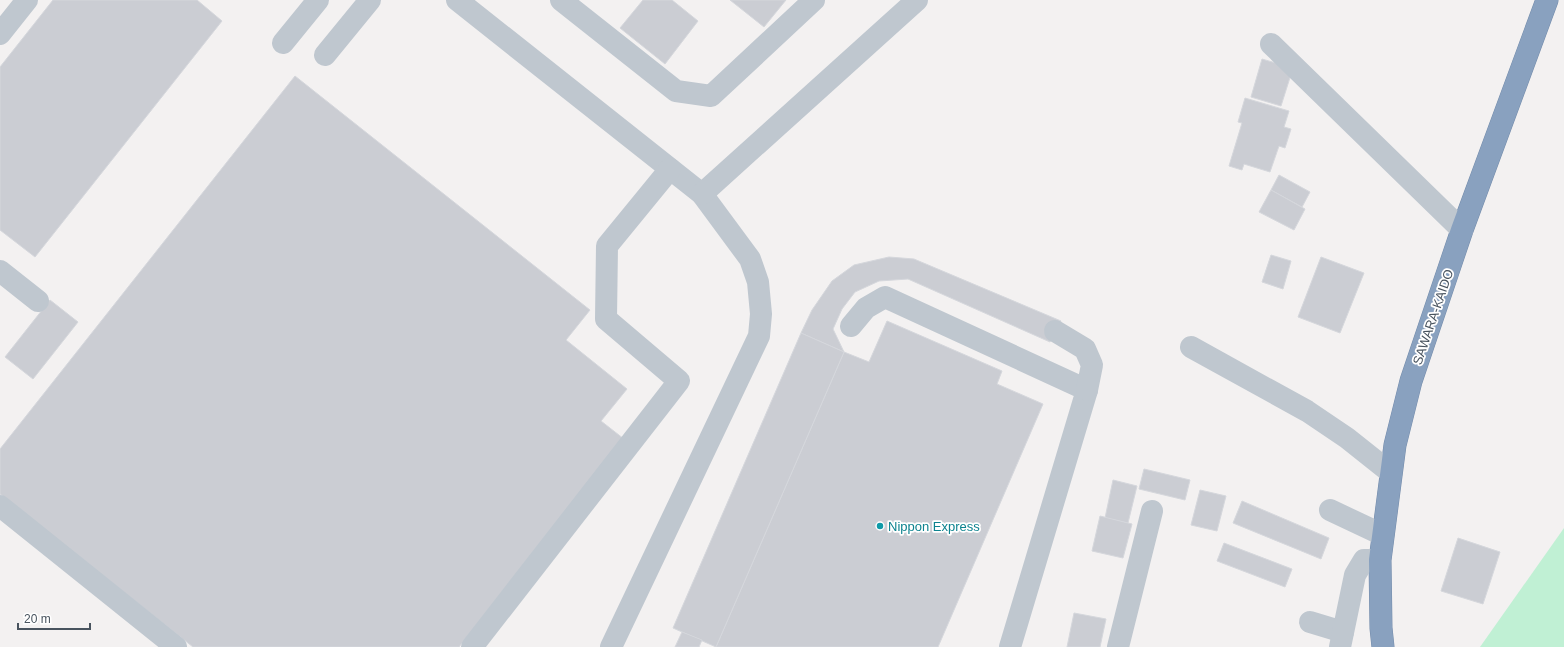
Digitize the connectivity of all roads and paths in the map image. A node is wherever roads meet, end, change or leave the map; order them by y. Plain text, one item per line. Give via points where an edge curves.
1 (28, 0) edge
2 (318, 0) edge
3 (370, 0) edge
4 (457, 0) edge
5 (561, 0) edge
6 (814, 0) edge
7 (917, 0) edge
8 (1547, 0) edge
9 (0, 34) edge
10 (283, 43) dead end
11 (1271, 44) dead end
12 (325, 55) dead end
13 (670, 169) junction
14 (702, 194) junction
15 (1462, 230) junction
16 (0, 271) edge
17 (38, 302) dead end
18 (851, 326) dead end
19 (1055, 331) dead end
20 (1191, 347) dead end
21 (1087, 390) junction
22 (1391, 473) junction
23 (0, 506) edge
24 (1330, 510) dead end
25 (1152, 511) dead end
26 (1383, 535) junction
27 (1380, 560) junction
28 (1310, 622) dead end
29 (1341, 640) edge
30 (176, 647) edge
31 (472, 647) edge
32 (611, 647) edge
33 (1010, 647) edge
34 (1118, 647) edge
35 (1383, 647) edge

1 - 9 street
2 - 10 street
3 - 12 street
4 - 13 street
5 - 6 street via 676,91 711,96
7 - 14 street
8 - 15 highway, SAWARA-KAIDO
11 - 15 street
13 - 14 street
13 - 31 street via 607,246 606,318 679,381
14 - 32 street via 750,259 758,282 761,314 759,336
15 - 22 highway, SAWARA-KAIDO via 1411,381 1395,445
16 - 17 street
18 - 21 street via 866,308 885,297
19 - 21 street via 1085,350 1092,365
20 - 22 street via 1307,411 1347,438
21 - 33 street
22 - 26 highway, SAWARA-KAIDO
23 - 30 street
24 - 26 street
25 - 34 street
26 - 27 highway, SAWARA-KAIDO
27 - 29 street via 1364,560 1354,575
27 - 35 highway, SAWARA-KAIDO
28 - 29 street

